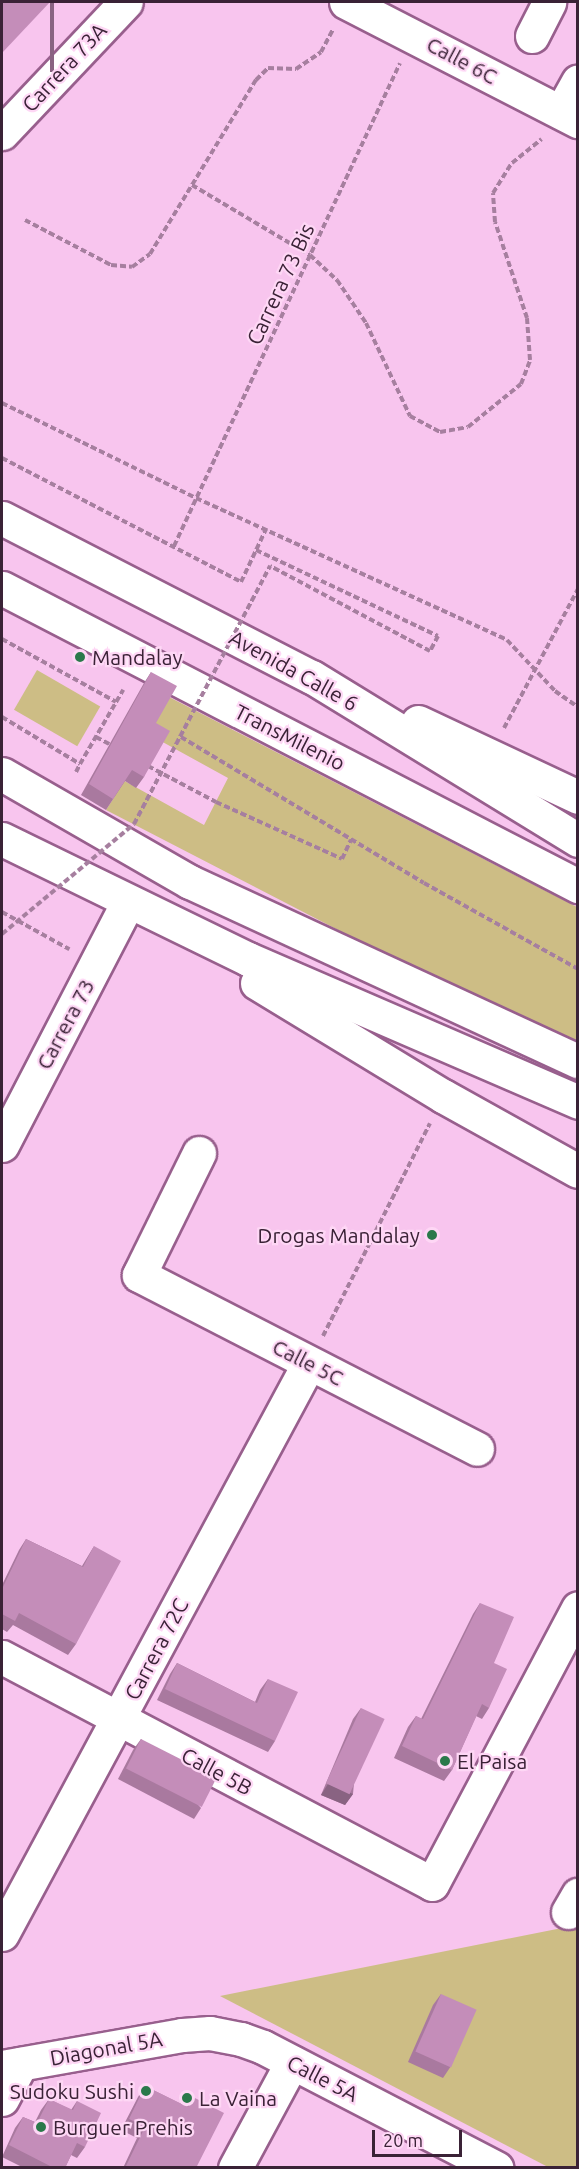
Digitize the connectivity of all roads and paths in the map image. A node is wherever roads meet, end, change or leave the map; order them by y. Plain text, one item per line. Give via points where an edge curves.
1 (126, 2) edge
2 (346, 2) edge
3 (549, 2) edge
4 (413, 34) junction
5 (532, 36) dead end
6 (578, 81) edge
7 (569, 117) edge
8 (2, 133) edge
9 (192, 185) junction
10 (24, 220) dead end
11 (310, 255) junction
12 (2, 403) edge
13 (2, 458) edge
14 (196, 498) junction
15 (2, 518) edge
16 (266, 529) junction
17 (174, 546) junction
18 (256, 550) junction
19 (2, 588) edge
20 (578, 589) edge
21 (2, 639) edge
22 (536, 667) junction
23 (312, 677) junction
24 (123, 690) dead end
25 (116, 702) junction
26 (578, 707) edge
27 (2, 717) edge
28 (502, 731) dead end
29 (96, 736) junction
30 (182, 737) junction
31 (109, 744) edge
32 (80, 764) junction
33 (148, 766) edge
34 (76, 772) dead end
35 (2, 774) edge
36 (578, 797) edge
37 (2, 839) edge
38 (351, 840) junction
39 (578, 840) edge
40 (578, 886) edge
41 (128, 904) junction
42 (2, 912) edge
43 (2, 934) edge
44 (96, 963) junction
45 (578, 969) edge
46 (578, 1061) edge
47 (443, 1096) junction
48 (578, 1102) edge
49 (2, 1145) edge
50 (200, 1153) dead end
51 (578, 1171) edge
52 (309, 1363) junction
53 (477, 1449) dead end
54 (578, 1608) edge
55 (2, 1657) edge
56 (118, 1719) junction
57 (2, 1934) edge
58 (210, 2033) joint
59 (292, 2062) junction
60 (11, 2066) edge
61 (2, 2099) edge
62 (235, 2168) edge
63 (496, 2168) edge

1 - 8 main road, Carrera 73A
2 - 4 main road, Calle 6C
2 - 9 path via 321,52 296,69 268,68 256,80
3 - 5 main road
4 - 7 main road, Calle 6C
4 - 11 path, Carrera 73 Bis
6 - 7 main road
7 - 11 path via 512,164 493,193 495,222 527,318 530,360 521,384 468,427 440,432 410,416 366,323 338,280
9 - 10 path via 150,254 132,267 111,265
9 - 11 path
11 - 14 path, Carrera 73 Bis
12 - 14 path
13 - 17 path
14 - 16 path
14 - 17 path, Carrera 73 Bis
15 - 23 main road, Avenida Calle 6
16 - 18 path
16 - 22 path via 507,640
17 - 18 path via 241,582
18 - 30 path, bridge via 438,636 430,651 270,566
19 - 40 main road, TransMilenio
20 - 22 path
21 - 25 path
22 - 26 path via 555,691
22 - 28 path
23 - 36 main road via 490,753
23 - 39 main road, Avenida Calle 6
24 - 25 path
25 - 29 path
27 - 32 path
29 - 31 path
29 - 32 path
30 - 38 path
30 - 43 path, bridge via 134,824
32 - 34 path
33 - 38 path via 216,802 342,858
35 - 46 main road via 190,882
37 - 41 main road
38 - 45 path
41 - 44 main road, Carrera 73
41 - 47 main road
41 - 48 main road via 355,1008
42 - 44 path
44 - 49 main road, Carrera 73
47 - 51 main road
47 - 52 path
50 - 52 main road, Calle 5C via 139,1275
52 - 53 main road, Calle 5C
52 - 56 main road, Carrera 72C
54 - 56 main road, Calle 5B via 432,1884
55 - 56 main road, Calle 5B
56 - 57 main road, Carrera 72C
58 - 59 main road, Calle 5A via 263,2047
58 - 60 main road, Diagonal 5A via 144,2040
59 - 62 main road
59 - 63 main road, Calle 5A
60 - 61 main road

